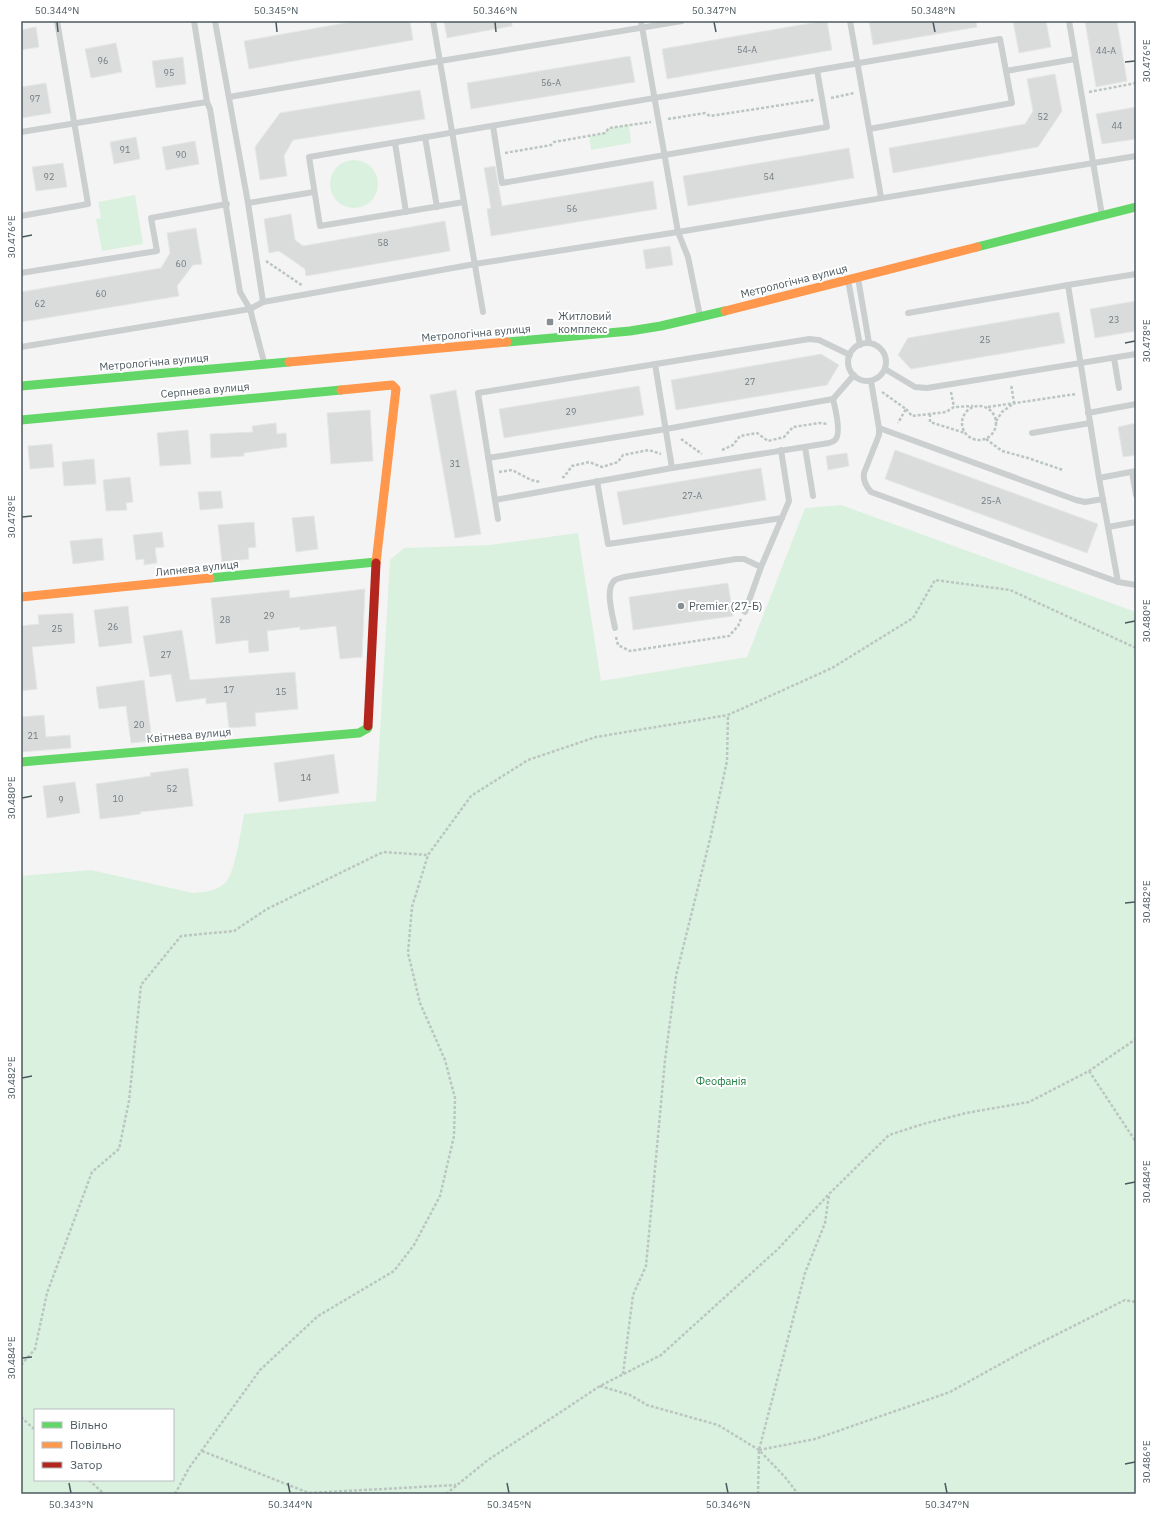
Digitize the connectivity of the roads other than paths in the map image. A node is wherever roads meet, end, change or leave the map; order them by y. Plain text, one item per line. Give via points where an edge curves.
1 (57, 21) edge
2 (194, 21) edge
3 (433, 21) edge
4 (641, 21) edge
5 (682, 21) edge
6 (850, 21) edge
7 (1069, 21) edge
8 (216, 22) edge
9 (643, 28) junction
10 (1075, 59) junction
11 (440, 60) junction
12 (857, 63) junction
13 (817, 70) junction
14 (1006, 71) junction
15 (230, 97) junction
16 (655, 98) junction
17 (207, 102) junction
18 (75, 123) junction
19 (493, 126) junction
20 (869, 129) junction
21 (21, 132) edge
22 (452, 133) junction
23 (425, 137) junction
24 (395, 142) junction
25 (665, 156) junction
26 (1136, 156) edge
27 (1092, 163) junction
28 (314, 192) junction
29 (881, 197) junction
30 (464, 202) junction
31 (248, 203) junction
32 (227, 204) junction
33 (436, 207) junction
34 (1136, 207) edge
35 (406, 212) junction
36 (1102, 215) junction
37 (21, 216) edge
38 (678, 232) junction
39 (475, 264) junction
40 (21, 273) edge
41 (1136, 274) edge
42 (858, 277) junction
43 (848, 280) junction
44 (1068, 285) junction
45 (263, 302) junction
46 (250, 309) junction
47 (483, 312) dead end
48 (908, 313) dead end
49 (700, 317) junction
50 (869, 343) junction
51 (860, 345) junction
52 (21, 347) edge
53 (1136, 354) edge
54 (850, 355) junction
55 (1114, 358) junction
56 (264, 364) junction
57 (655, 364) junction
58 (1080, 364) junction
59 (885, 369) junction
60 (854, 375) junction
61 (871, 381) junction
62 (21, 386) edge
63 (1119, 388) dead end
64 (833, 398) junction
65 (1136, 404) edge
66 (1088, 413) junction
67 (21, 420) edge
68 (1090, 423) junction
69 (880, 428) junction
70 (666, 429) junction
71 (1032, 433) dead end
72 (805, 446) junction
73 (781, 450) junction
74 (488, 458) junction
75 (672, 468) junction
76 (1134, 472) edge
77 (1099, 478) junction
78 (597, 481) junction
79 (1136, 495) edge
80 (813, 496) dead end
81 (1103, 499) junction
82 (495, 500) junction
83 (782, 518) junction
84 (498, 519) dead end
85 (1136, 522) edge
86 (1108, 527) junction
87 (376, 562) junction
88 (761, 567) junction
89 (1118, 582) junction
90 (1136, 585) edge
91 (21, 597) edge
92 (745, 612) road end
93 (615, 628) road end
94 (21, 762) edge

1 - 18 lane
2 - 17 lane
3 - 11 lane
4 - 9 lane
5 - 9 lane
6 - 12 lane
7 - 10 lane
8 - 15 lane
9 - 11 lane
9 - 16 lane
10 - 14 lane
10 - 27 lane
11 - 15 lane
11 - 22 lane
12 - 13 lane
12 - 14 lane via 1000,39
12 - 20 lane
13 - 16 lane
13 - 25 lane via 827,127
14 - 20 lane via 1012,103
15 - 31 lane
16 - 19 lane
16 - 25 lane
17 - 18 lane
17 - 32 lane
18 - 21 lane
18 - 37 lane via 88,204
19 - 22 lane
19 - 25 lane via 502,183
20 - 29 lane
22 - 23 lane
22 - 30 lane
23 - 24 lane
23 - 33 lane
24 - 28 lane via 309,157
24 - 35 lane
25 - 38 lane
26 - 27 lane
27 - 29 lane
27 - 36 lane
28 - 31 lane
28 - 35 lane via 320,226
29 - 38 lane
30 - 33 lane
30 - 39 lane
31 - 45 lane
32 - 40 lane via 151,218 157,251
32 - 46 lane via 240,292
33 - 35 lane
34 - 36 street, Метрологічна вулиця
36 - 42 street, Метрологічна вулиця
38 - 39 lane
38 - 49 lane via 688,257
39 - 45 lane
39 - 47 lane
41 - 44 lane
42 - 43 street, Метрологічна вулиця
42 - 50 lane
43 - 49 street, Метрологічна вулиця
43 - 51 lane
44 - 48 lane
44 - 58 lane
45 - 46 lane
46 - 52 lane
46 - 56 lane
49 - 56 street, Метрологічна вулиця via 630,331
50 - 51 lane
50 - 59 lane via 884,353
51 - 54 lane
53 - 55 lane
54 - 57 lane via 819,340 809,339
54 - 60 lane via 849,367
55 - 58 lane
55 - 63 lane
56 - 62 street, Метрологічна вулиця
57 - 70 lane
57 - 74 lane via 478,393
58 - 59 lane via 920,388
58 - 66 lane
59 - 61 lane via 880,376
60 - 61 lane via 862,381
60 - 64 lane
61 - 69 lane
64 - 70 lane
64 - 72 lane via 838,436 829,443
65 - 66 lane
66 - 68 lane
67 - 87 street, Серпнева вулиця via 392,385 396,389
68 - 71 lane
68 - 77 lane
69 - 81 lane via 1076,500 1085,502
69 - 89 lane via 863,479 871,492
70 - 74 lane
70 - 75 lane
72 - 73 lane
72 - 80 lane
73 - 75 lane
73 - 83 lane via 789,501
74 - 82 lane
75 - 78 lane
76 - 77 lane
76 - 79 lane
77 - 81 lane
78 - 82 lane
78 - 83 lane via 608,544
81 - 86 lane
82 - 84 lane
83 - 88 lane
85 - 86 lane
86 - 89 lane
87 - 91 street, Липнева вулиця
87 - 94 street, Квітнева вулиця via 368,728 359,733
88 - 92 lane
88 - 93 lane via 744,559 736,559 616,579 610,586
89 - 90 lane

